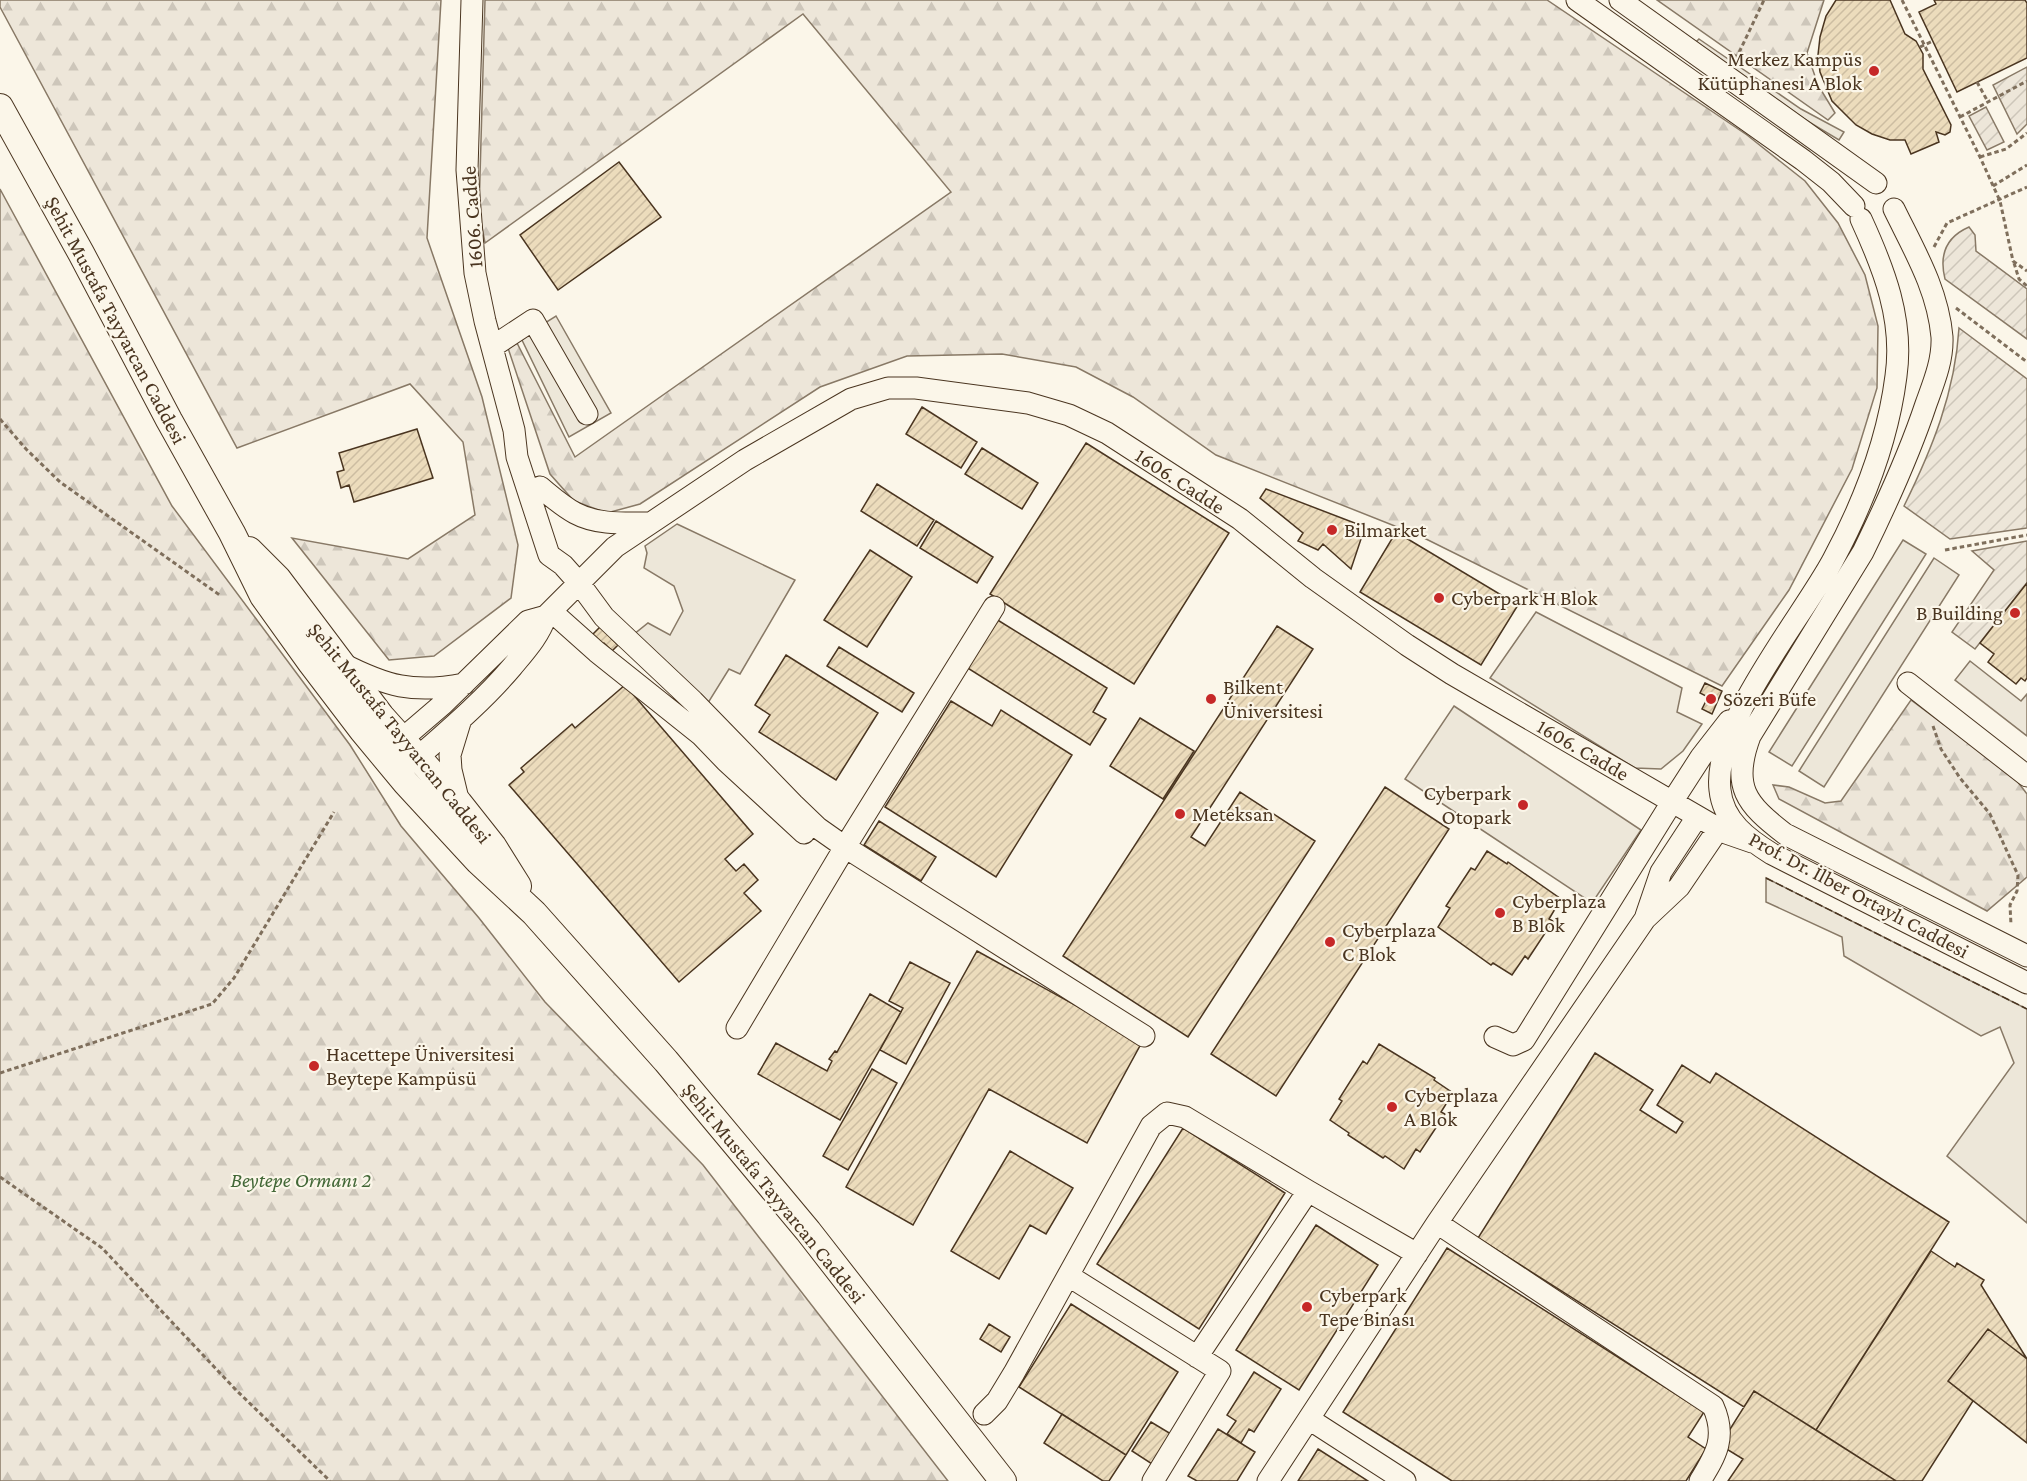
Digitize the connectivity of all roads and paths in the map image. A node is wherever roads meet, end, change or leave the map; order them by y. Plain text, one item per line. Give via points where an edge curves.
1 (472, 0) edge
2 (1577, 0) edge
3 (1620, 0) edge
4 (1764, 0) edge
5 (1902, 0) edge
6 (1933, 41) dead end
7 (1684, 45) junction
8 (1920, 47) dead end
9 (1734, 63) dead end
10 (1670, 66) junction
11 (2027, 81) edge
12 (1977, 82) dead end
13 (1988, 102) junction
14 (0, 107) edge
15 (1960, 117) junction
16 (2027, 133) edge
17 (1980, 157) junction
18 (2027, 165) edge
19 (1876, 183) junction
20 (1993, 186) junction
21 (2027, 187) edge
22 (2000, 201) junction
23 (1894, 209) junction
24 (1857, 212) junction
25 (2013, 261) junction
26 (2027, 272) edge
27 (1929, 281) junction
28 (2027, 286) edge
29 (492, 347) junction
30 (2027, 362) edge
31 (587, 414) dead end
32 (0, 419) edge
33 (513, 430) junction
34 (540, 487) junction
35 (649, 523) junction
36 (232, 533) junction
37 (2027, 535) edge
38 (1945, 550) dead end
39 (563, 565) junction
40 (579, 583) junction
41 (221, 596) dead end
42 (994, 607) dead end
43 (548, 613) junction
44 (340, 663) junction
45 (1908, 683) dead end
46 (464, 684) junction
47 (1742, 708) junction
48 (1940, 708) junction
49 (461, 719) junction
50 (400, 757) junction
51 (2027, 776) edge
52 (1672, 802) junction
53 (459, 803) junction
54 (334, 812) dead end
55 (1697, 817) junction
56 (1719, 828) junction
57 (1752, 842) junction
58 (845, 847) junction
59 (534, 913) junction
60 (1645, 919) junction
61 (2019, 952) edge
62 (2027, 983) edge
63 (737, 1028) dead end
64 (1144, 1035) dead end
65 (1495, 1037) dead end
66 (0, 1073) edge
67 (0, 1177) edge
68 (1308, 1191) junction
69 (1437, 1223) junction
70 (1417, 1254) junction
71 (1069, 1276) junction
72 (1197, 1357) junction
73 (984, 1414) dead end
74 (1309, 1419) junction
75 (330, 1481) edge
76 (1004, 1481) edge
77 (1153, 1481) edge
78 (1268, 1481) edge
79 (1405, 1481) edge
80 (1700, 1481) edge

1 - 29 street, 1606. Cadde via 467,170 476,273
2 - 10 street, Prof. Dr. İlber Ortaylı Caddesi
3 - 7 street, Prof. Dr. İlber Ortaylı Caddesi
4 - 9 path
5 - 15 path
6 - 8 path, bridge
7 - 10 street
7 - 19 street, Prof. Dr. İlber Ortaylı Caddesi
10 - 24 street, Prof. Dr. İlber Ortaylı Caddesi via 1803,160 1831,182
11 - 13 path
12 - 13 path
13 - 15 path
14 - 36 main road, Şehit Mustafa Tayyarcan Caddesi
15 - 17 path
16 - 17 path via 2006,149
17 - 20 path
18 - 20 path
19 - 23 street, Prof. Dr. İlber Ortaylı Caddesi via 1891,192
19 - 24 street via 1859,189
20 - 22 path
21 - 22 path
22 - 25 path
22 - 27 path via 1947,223 1930,254
23 - 24 street via 1880,223 1873,224
23 - 27 street, Prof. Dr. İlber Ortaylı Caddesi
24 - 47 street, Prof. Dr. İlber Ortaylı Caddesi via 1880,263 1896,316 1899,346 1889,416 1854,516 1832,561
25 - 26 path
25 - 28 path via 2019,279
27 - 30 path
27 - 61 street, Prof. Dr. İlber Ortaylı Caddesi via 1942,338 1939,366 1911,449 1863,552 1750,736 1743,756 1742,778 1746,797 1785,834
29 - 31 street via 533,320
29 - 33 street, 1606. Cadde
32 - 41 path via 60,482
33 - 34 street, 1606. Cadde via 529,452
33 - 39 street, 1606. Cadde via 517,457 549,555
34 - 35 street via 587,519
34 - 39 street, 1606. Cadde
35 - 40 street, 1606. Cadde via 615,547
35 - 52 street, 1606. Cadde via 745,460 851,399 888,388 916,388 1028,403 1070,415 1107,433 1240,519 1313,578 1407,645
36 - 44 main road, Şehit Mustafa Tayyarcan Caddesi via 278,579
36 - 50 main road, Şehit Mustafa Tayyarcan Caddesi via 263,596 311,663
37 - 38 path
39 - 40 street, 1606. Cadde
40 - 43 street
40 - 58 street via 604,617 818,828
42 - 58 street
43 - 46 street via 528,621
43 - 49 street via 532,643
43 - 58 street via 701,735 794,826 820,845
44 - 46 street via 399,687 445,688
44 - 50 main road, Şehit Mustafa Tayyarcan Caddesi
45 - 48 street
46 - 50 street
47 - 52 street via 1719,733
47 - 57 street, Prof. Dr. İlber Ortaylı Caddesi via 1720,771 1720,791 1737,828
48 - 51 street
48 - 61 path via 1933,728 1941,749 1990,814 2018,875 2017,891 2010,905
49 - 50 street
49 - 53 street via 450,754
50 - 53 main road, Şehit Mustafa Tayyarcan Caddesi
50 - 59 main road, Şehit Mustafa Tayyarcan Caddesi via 478,861
52 - 55 street, 1606. Cadde
52 - 65 street via 1524,1040 1513,1045
53 - 59 main road, Şehit Mustafa Tayyarcan Caddesi via 493,846
54 - 66 path via 234,978 212,1004
55 - 56 street, 1606. Cadde
55 - 60 street via 1661,872
56 - 57 street, 1606. Cadde
56 - 60 street via 1679,887
57 - 62 street, Prof. Dr. İlber Ortaylı Caddesi
58 - 63 street
58 - 64 street
59 - 76 main road, Şehit Mustafa Tayyarcan Caddesi via 653,1046 808,1231
60 - 69 street
67 - 75 path via 102,1248 236,1390
68 - 70 street
68 - 71 street via 1185,1117 1167,1113 1151,1126
68 - 72 street
69 - 70 street
69 - 80 street via 1713,1406 1720,1427 1719,1438
70 - 74 street
71 - 72 street
71 - 73 street via 997,1401
72 - 77 street via 1220,1371
74 - 78 street
74 - 79 street

